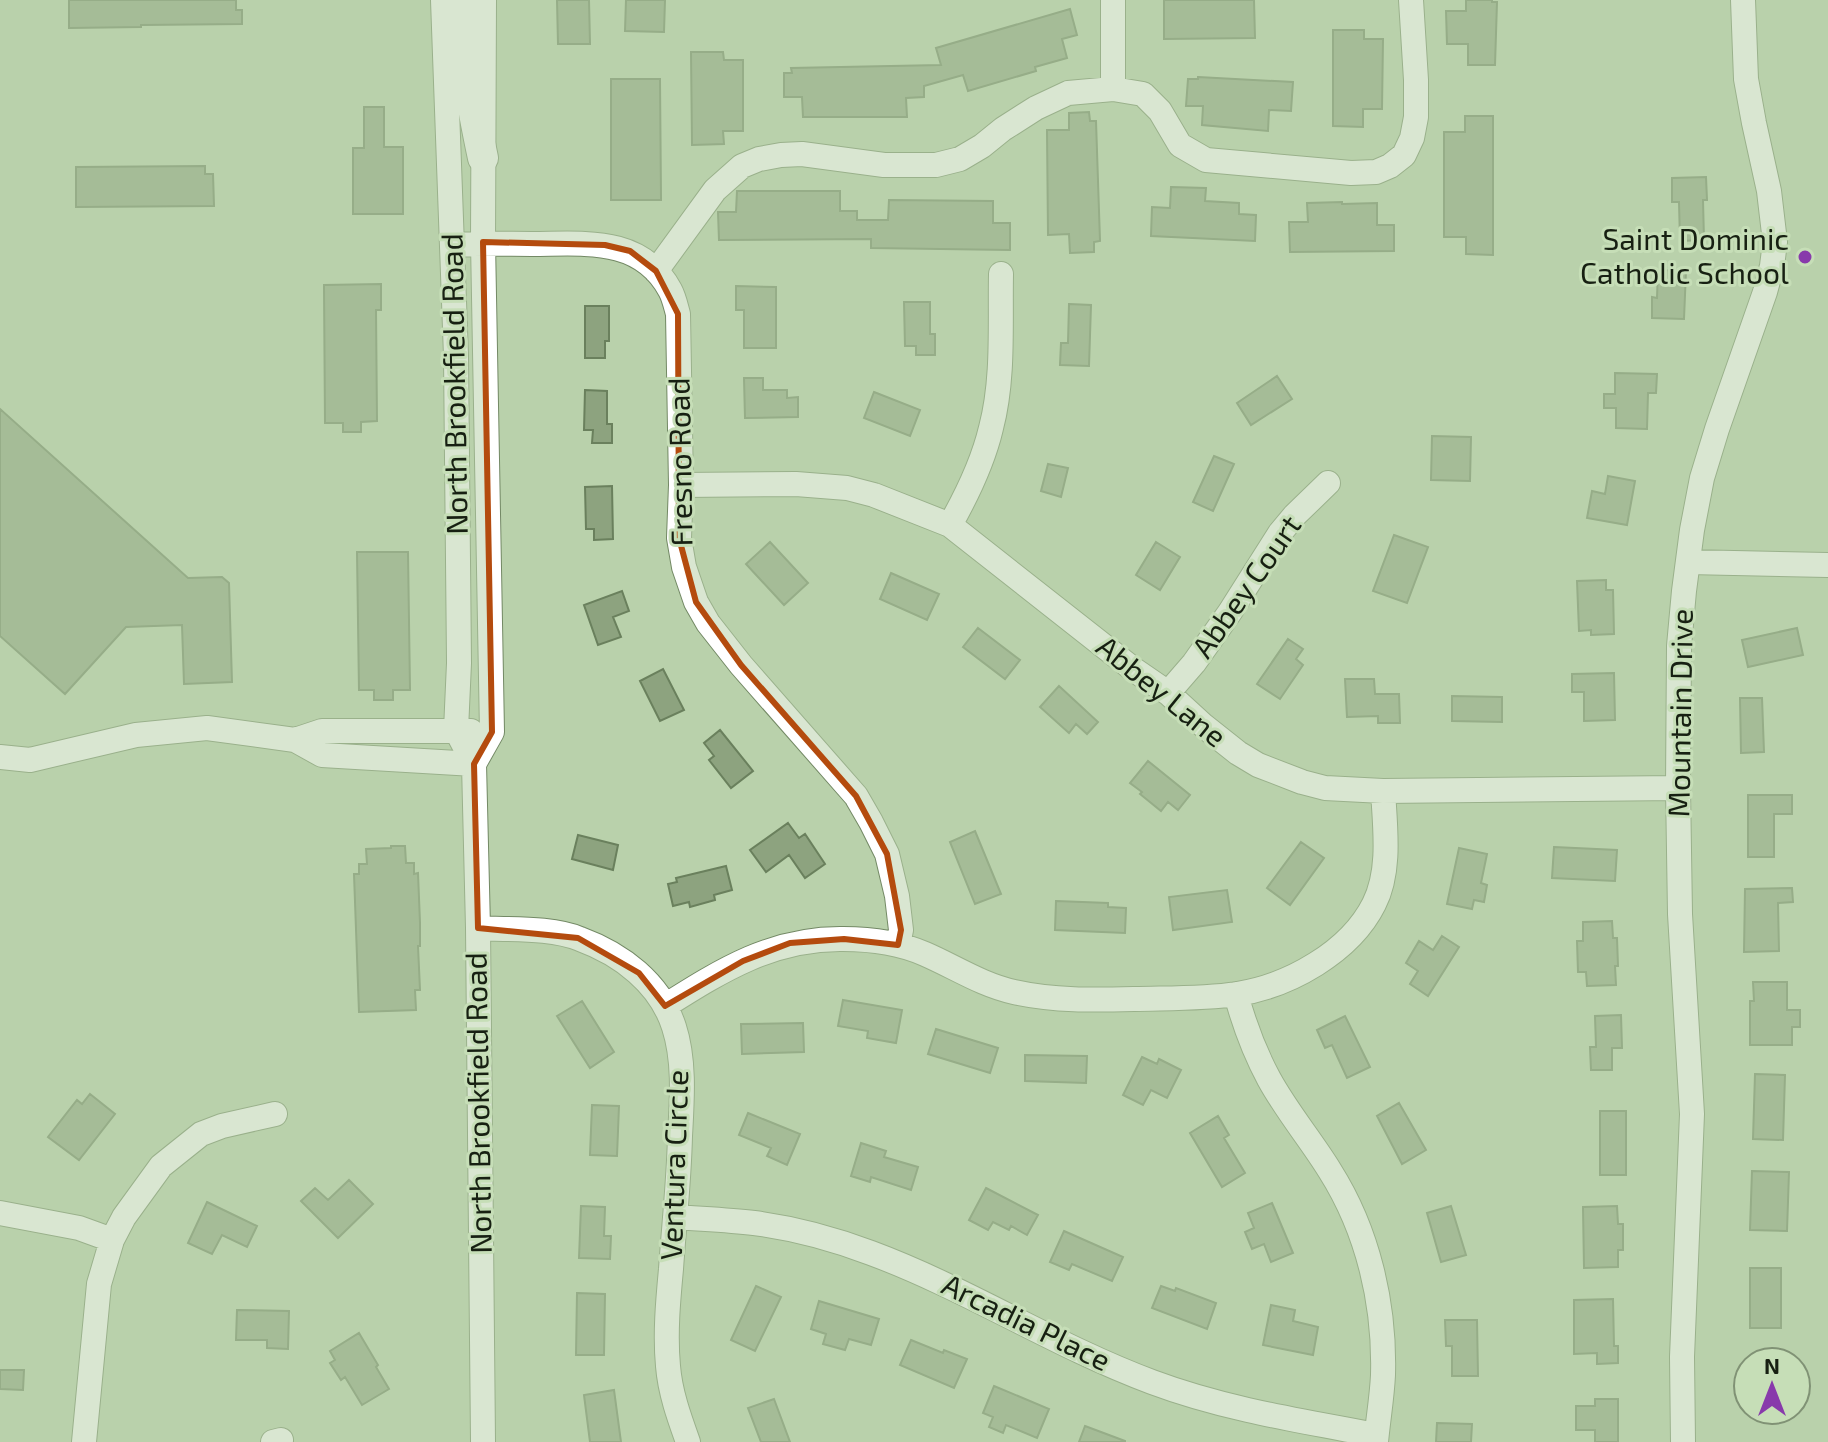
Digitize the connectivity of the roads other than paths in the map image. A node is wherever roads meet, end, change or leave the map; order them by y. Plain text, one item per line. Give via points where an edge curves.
1 (443, 0) edge
2 (462, 0) edge
3 (484, 0) edge
4 (1113, 0) edge
5 (1411, 0) edge
6 (1743, 0) edge
7 (1113, 89) junction
8 (483, 158) junction
9 (483, 242) junction
10 (452, 245) junction
11 (656, 271) junction
12 (1001, 274) dead end
13 (1328, 483) dead end
14 (681, 485) junction
15 (950, 525) junction
16 (1688, 562) junction
17 (1828, 565) edge
18 (1168, 693) junction
19 (456, 730) junction
20 (492, 732) junction
21 (295, 740) junction
22 (0, 757) edge
23 (474, 764) junction
24 (1678, 788) junction
25 (1383, 791) junction
26 (478, 928) junction
27 (898, 945) junction
28 (1236, 994) junction
29 (665, 1006) junction
30 (275, 1114) dead end
31 (0, 1213) edge
32 (675, 1217) junction
33 (112, 1240) junction
34 (1376, 1438) edge
35 (84, 1442) edge
36 (483, 1442) edge
37 (688, 1442) edge
38 (1683, 1442) edge

1 - 10 street, North Brookfield Road
2 - 8 main road via 468,88
3 - 8 street, North Brookfield Road
4 - 7 street
5 - 7 street via 1416,80 1412,138 1404,155 1376,172 1206,160 1180,145 1143,94
6 - 16 street, Mountain Drive via 1746,79 1775,242 1765,292 1702,478
7 - 11 street via 1068,93 960,159 936,165 884,165 802,154 759,159 742,166 715,190
8 - 9 street, North Brookfield Road
9 - 10 street, Fresno Road
9 - 11 street, Fresno Road via 605,245 630,251
9 - 20 street, North Brookfield Road
10 - 19 street, North Brookfield Road
11 - 14 street, Fresno Road via 671,291 678,314
12 - 15 street via 992,426
13 - 18 street, Abbey Court via 1280,533 1230,612
14 - 15 street, Abbey Lane via 847,488
14 - 27 street, Fresno Road via 679,538 696,602 741,665 856,796 887,854 897,896
15 - 18 street, Abbey Lane
16 - 17 street
16 - 24 street, Mountain Drive via 1679,646
18 - 25 street, Abbey Lane via 1238,753 1269,770 1325,788
19 - 20 street
19 - 21 street via 322,731
19 - 23 street, North Brookfield Road
20 - 23 street
21 - 22 street via 207,728 136,735 30,760
21 - 23 street via 322,755
23 - 26 street, North Brookfield Road
24 - 25 street, Abbey Lane
24 - 38 street, Mountain Drive via 1692,1114
25 - 28 street via 1385,857 1367,914 1324,960
26 - 29 street, Ventura Circle via 578,938 616,955 639,973
26 - 36 street, North Brookfield Road
27 - 28 street via 1029,995 1077,1000
27 - 29 street via 844,939 790,943 743,961
28 - 34 street via 1269,1079 1331,1172 1360,1228 1381,1319 1383,1377
29 - 32 street, Ventura Circle via 675,1028 681,1070
30 - 33 street via 222,1126 180,1150 161,1166
31 - 33 street
32 - 34 street, Arcadia Place via 755,1223 840,1242 930,1276 1155,1383
32 - 37 street, Ventura Circle via 668,1367
33 - 35 street via 95,1312

